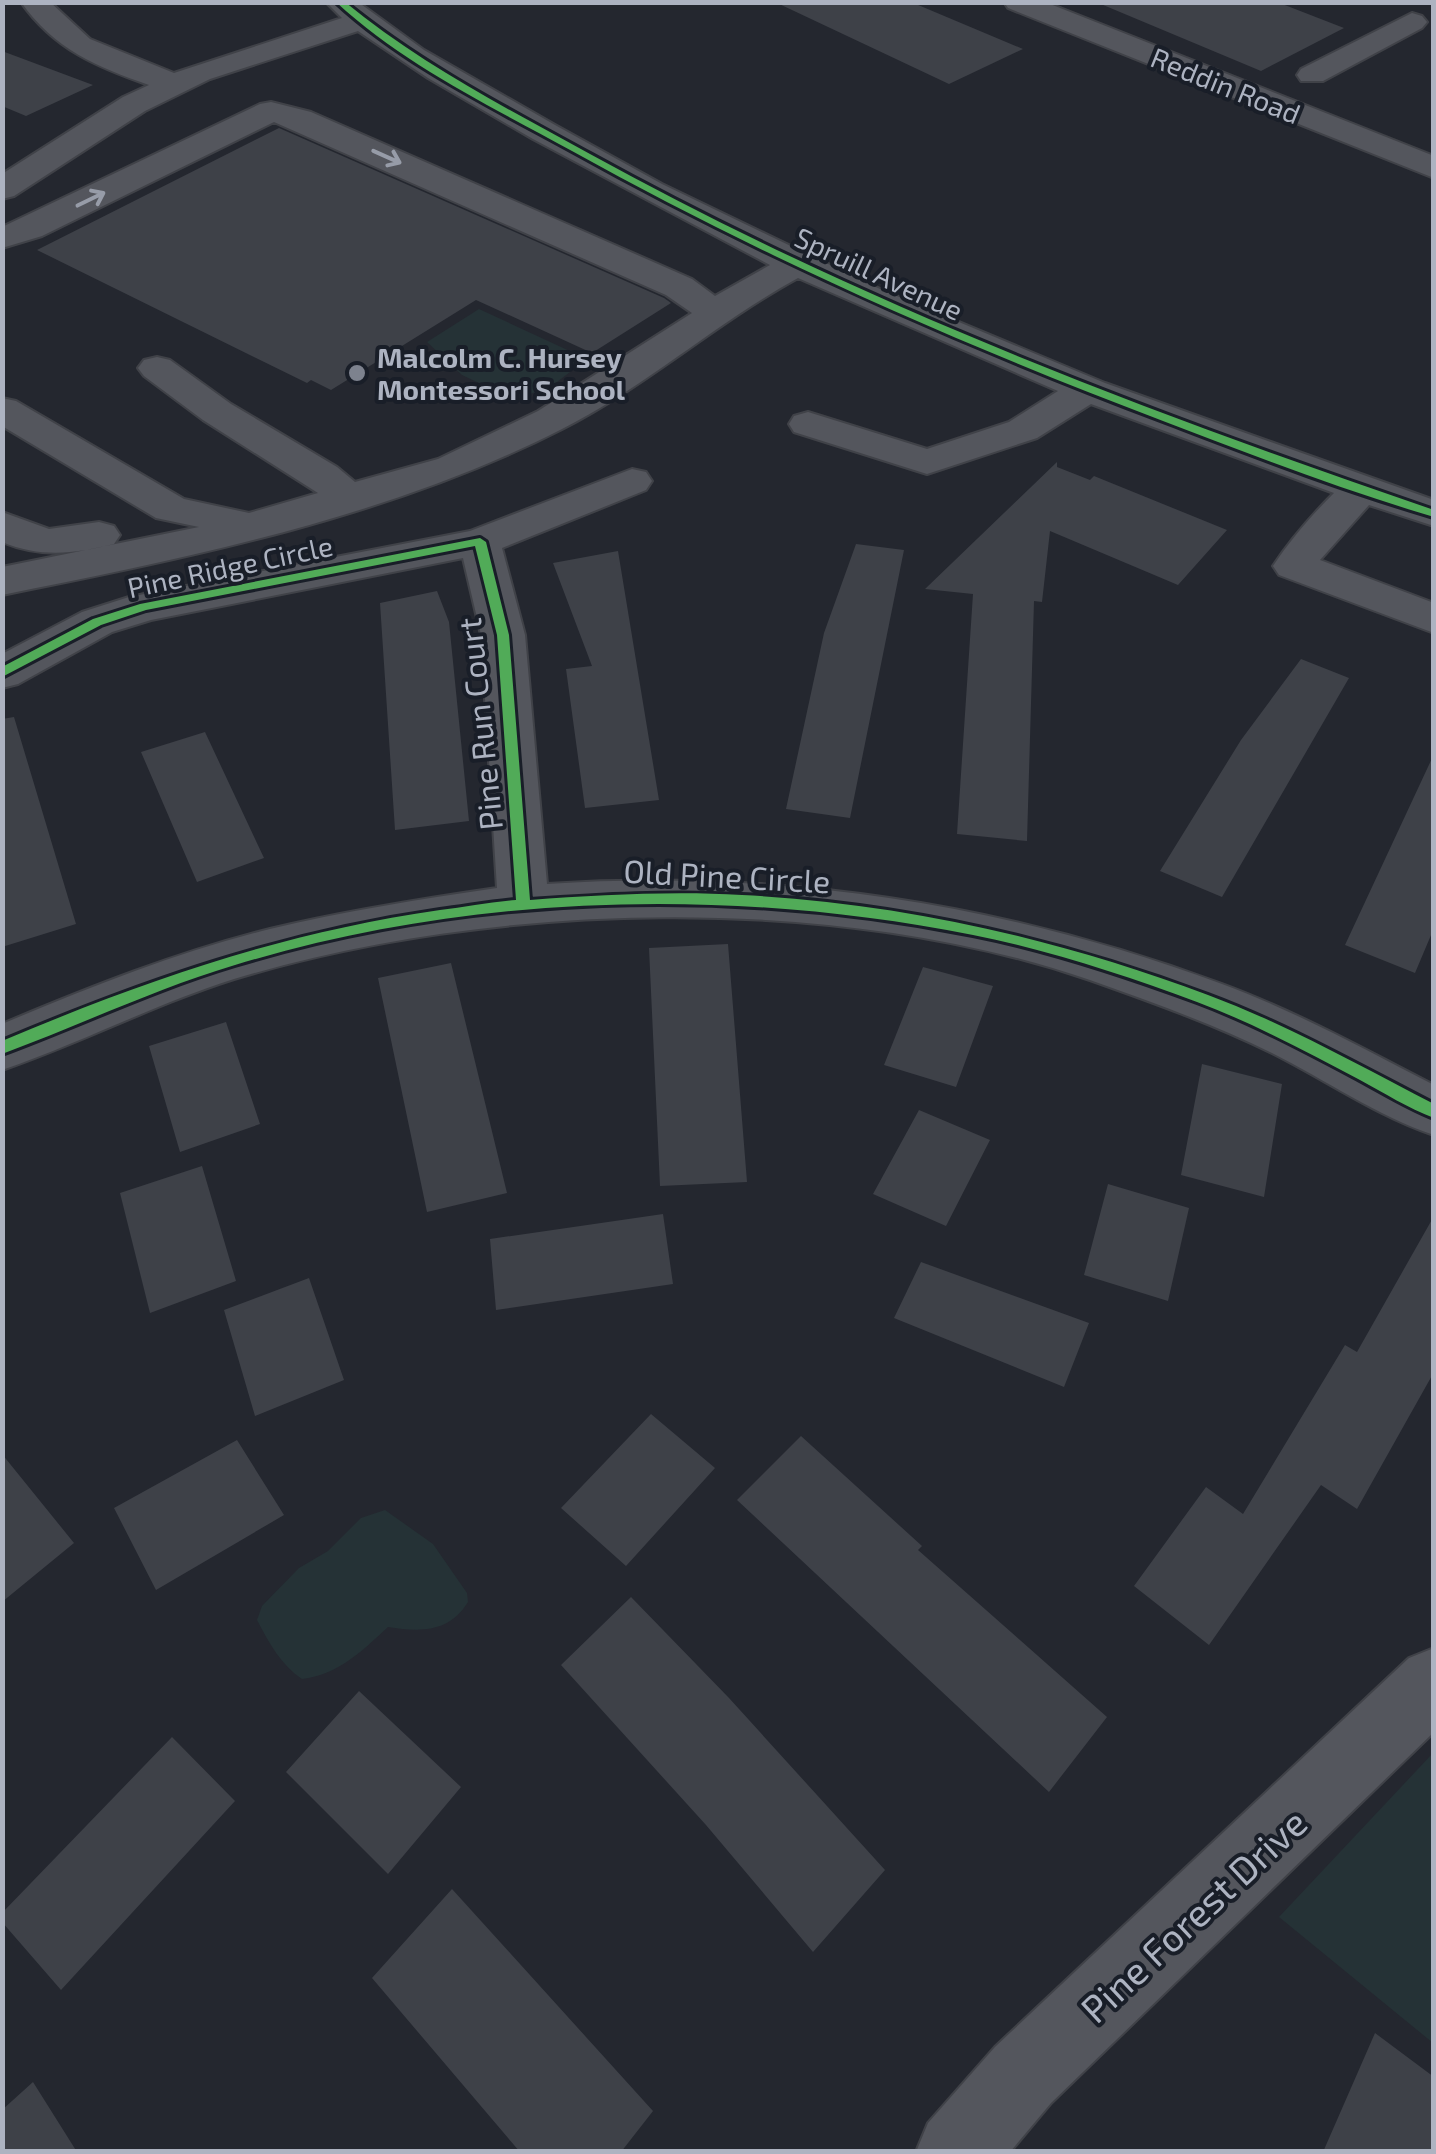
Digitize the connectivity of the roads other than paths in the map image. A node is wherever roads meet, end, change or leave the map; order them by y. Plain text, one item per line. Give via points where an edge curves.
1 (34, 2) edge
2 (1018, 2) edge
3 (1376, 9) dead end
4 (351, 12) edge
5 (1422, 26) edge
6 (1312, 76) dead end
7 (176, 84) junction
8 (8, 146) dead end
9 (46, 161) junction
10 (1434, 168) edge
11 (2, 189) edge
12 (2, 238) edge
13 (799, 263) junction
14 (715, 313) junction
15 (157, 368) dead end
16 (1089, 388) junction
17 (2, 409) edge
18 (808, 424) dead end
19 (632, 481) dead end
20 (1362, 488) junction
21 (347, 497) junction
22 (155, 499) junction
23 (1434, 514) edge
24 (2, 525) edge
25 (250, 526) junction
26 (480, 542) junction
27 (52, 558) junction
28 (2, 581) edge
29 (1434, 619) edge
30 (2, 673) edge
31 (523, 903) junction
32 (2, 1048) edge
33 (1434, 1112) edge
34 (1434, 1683) edge
35 (957, 2152) edge

1 - 7 street via 59,33 84,48
2 - 10 street, Reddin Road
3 - 5 street
4 - 7 street
4 - 13 street, Spruill Avenue via 644,190
5 - 6 street
7 - 9 street
8 - 9 street
9 - 11 street
12 -> 14 street via 271,110 567,235 678,287
13 - 14 street
13 - 16 street, Spruill Avenue via 944,332
14 - 21 street via 552,419 452,467
15 - 21 street
16 - 18 street via 1022,430 927,462
16 - 20 street, Spruill Avenue
17 - 22 street
19 - 26 street, Pine Ridge Circle
20 - 23 street, Spruill Avenue
20 - 29 street via 1294,566
21 - 25 street
22 - 25 street
22 - 27 street via 104,534
24 - 27 street
25 - 27 street via 188,544
26 - 30 street, Pine Ridge Circle via 144,607 97,622
26 - 31 street, Pine Run Court via 503,635
27 - 28 street
31 - 32 street, Old Pine Circle via 446,911 268,950 103,1005
31 - 33 street, Old Pine Circle via 670,896 807,903 1039,944 1204,999
34 - 35 street, Pine Forest Drive via 1023,2075

